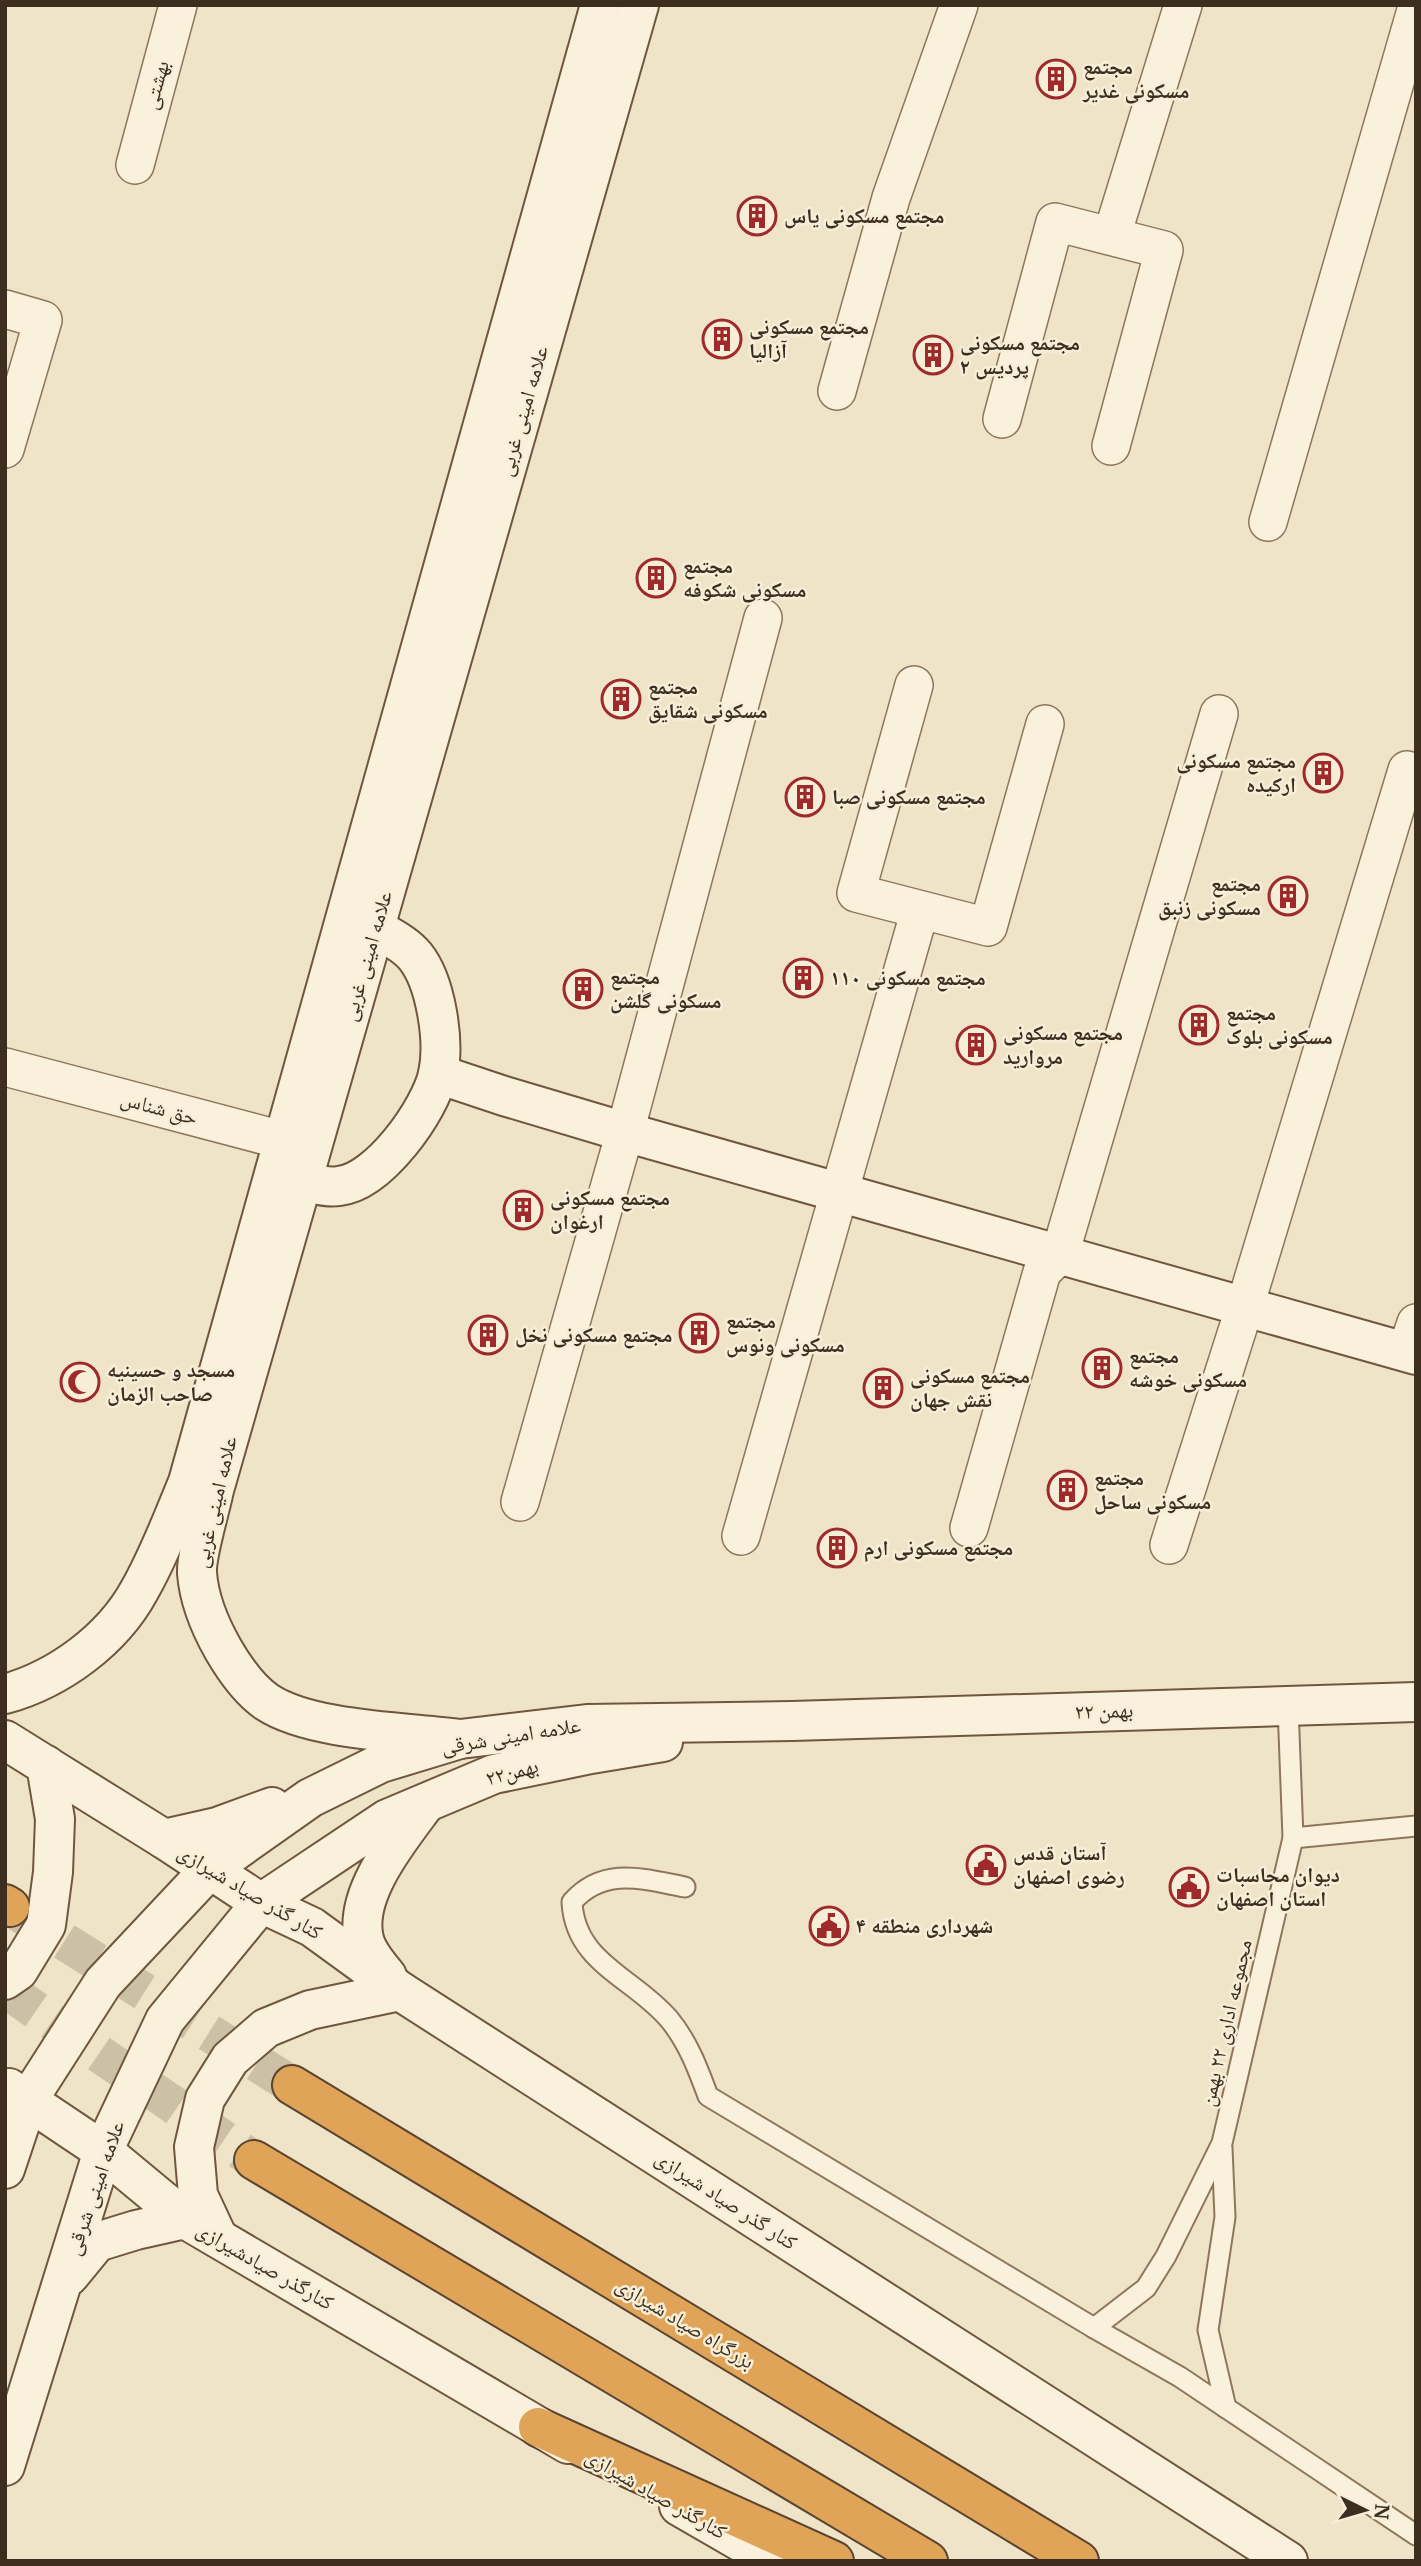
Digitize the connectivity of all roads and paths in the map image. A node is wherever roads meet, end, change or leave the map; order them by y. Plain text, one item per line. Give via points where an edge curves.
1 (178, 5) edge
2 (600, 5) edge
3 (639, 5) edge
4 (959, 5) edge
5 (1183, 5) edge
6 (1416, 10) edge
7 (135, 165) dead end
8 (1112, 235) junction
9 (5, 309) edge
10 (837, 391) dead end
11 (1002, 419) dead end
12 (1111, 446) dead end
13 (5, 449) edge
14 (1268, 522) dead end
15 (763, 618) dead end
16 (914, 685) dead end
17 (1219, 714) dead end
18 (1045, 724) dead end
19 (1407, 770) dead end
20 (920, 910) junction
21 (375, 928) junction
22 (5, 1067) edge
23 (438, 1074) junction
24 (625, 1132) junction
25 (299, 1157) junction
26 (839, 1192) junction
27 (1060, 1254) junction
28 (1245, 1306) junction
29 (1413, 1343) edge
30 (520, 1502) dead end
31 (969, 1528) dead end
32 (741, 1536) dead end
33 (1169, 1545) dead end
34 (5, 1694) edge
35 (1416, 1702) edge
36 (1289, 1706) junction
37 (792, 1721) junction
38 (460, 1739) junction
39 (5, 1740) edge
40 (46, 1765) junction
41 (353, 1777) junction
42 (425, 1804) junction
43 (1416, 1826) edge
44 (1293, 1838) junction
45 (164, 1839) junction
46 (211, 1868) junction
47 (685, 1887) dead end
48 (261, 1903) junction
49 (5, 1980) edge
50 (400, 1991) junction
51 (292, 2085) tunnel mouth
52 (17, 2093) edge
53 (1222, 2143) junction
54 (103, 2151) junction
55 (254, 2160) tunnel mouth
56 (5, 2169) edge
57 (185, 2219) junction
58 (218, 2238) junction
59 (63, 2283) junction
60 (1094, 2328) junction
61 (1226, 2408) junction
62 (538, 2427) junction
63 (5, 2466) edge
64 (1416, 2535) edge
65 (774, 2561) edge
66 (834, 2561) edge
67 (928, 2561) edge
68 (1079, 2561) edge
69 (1288, 2561) edge

1 - 7 street, بهشتی
2 - 25 main road, علامه امینی غربی
3 - 21 main road, علامه امینی غربی
4 - 10 street via 891,198
5 - 8 street
6 - 14 street
8 - 11 street via 1055,222
8 - 12 street via 1164,250
9 - 13 street via 43,320
15 - 24 street
16 - 20 street via 856,893
17 - 27 street
18 - 20 street via 988,927
19 - 28 street
20 - 26 street
21 - 23 main road via 415,956 427,981 439,1015
21 - 25 main road, علامه امینی غربی
22 - 25 street, حق شناس
23 - 24 main road
23 - 25 main road via 425,1109 396,1149 374,1169 342,1186 322,1186
24 - 26 main road
24 - 30 street
25 - 34 main road, علامه امینی غربی via 188,1482 139,1592 96,1644 70,1664
25 - 38 main road, علامه امینی غربی via 214,1489 197,1572 203,1604 228,1658 268,1703 317,1721
26 - 27 main road
26 - 32 street
27 - 28 main road
27 - 31 street via 1042,1272
28 - 29 main road
28 - 33 street
35 - 36 main road, ۲۲ بهمن
36 - 37 main road, ۲۲ بهمن
36 - 44 lane, مجموعه اداری ۲۲ بهمن
37 - 38 main road, علامه امینی شرقی via 587,1724
37 - 42 main road, ۲۲بهمن via 495,1774
38 - 41 main road, علامه امینی شرقی via 381,1763
39 - 40 main road, کنار گذر صیاد شیرازی
40 - 45 main road, کنار گذر صیاد شیرازی
40 - 49 main road via 55,1819 46,1925 18,1971
41 - 45 main road via 217,1827
41 - 46 main road, علامه امینی شرقی via 310,1798
42 - 48 main road, ۲۲بهمن via 387,1819
42 - 50 main road via 365,1900 364,1939 377,1965
43 - 44 lane
44 - 53 lane, مجموعه اداری ۲۲ بهمن
45 - 46 main road, کنار گذر صیاد شیرازی
46 - 48 main road, کنار گذر صیاد شیرازی
46 - 52 main road, علامه امینی شرقی via 103,1983
47 - 60 lane via 636,1878 609,1879 585,1888 572,1902 573,1918 579,1937 600,1962 653,2001 671,2022 691,2053 708,2096
48 - 50 main road, کنار گذر صیاد شیرازی via 312,1927
48 - 54 main road, علامه امینی شرقی via 165,2020
50 - 58 main road via 299,2014 266,2028 230,2059 205,2099 194,2147 198,2194
50 - 69 main road, کنار گذر صیاد شیرازی
51 - 68 highway, بزرگراه صیاد شیرازی
52 - 54 main road, کنارگذر صیادشیرازی
52 - 56 main road, علامه امینی شرقی
53 - 60 lane via 1146,2288
53 - 61 lane via 1224,2217 1208,2330
54 - 57 main road, کنارگذر صیادشیرازی
54 - 59 main road, علامه امینی شرقی
55 - 67 highway
57 - 58 main road, کنارگذر صیادشیرازی
57 - 59 main road via 97,2242
58 - 62 main road, کنارگذر صیادشیرازی
59 - 63 main road, علامه امینی شرقی
60 - 61 lane
61 - 64 lane
62 - 65 main road, کنارگذر صیاد شیرازی
62 - 66 highway

